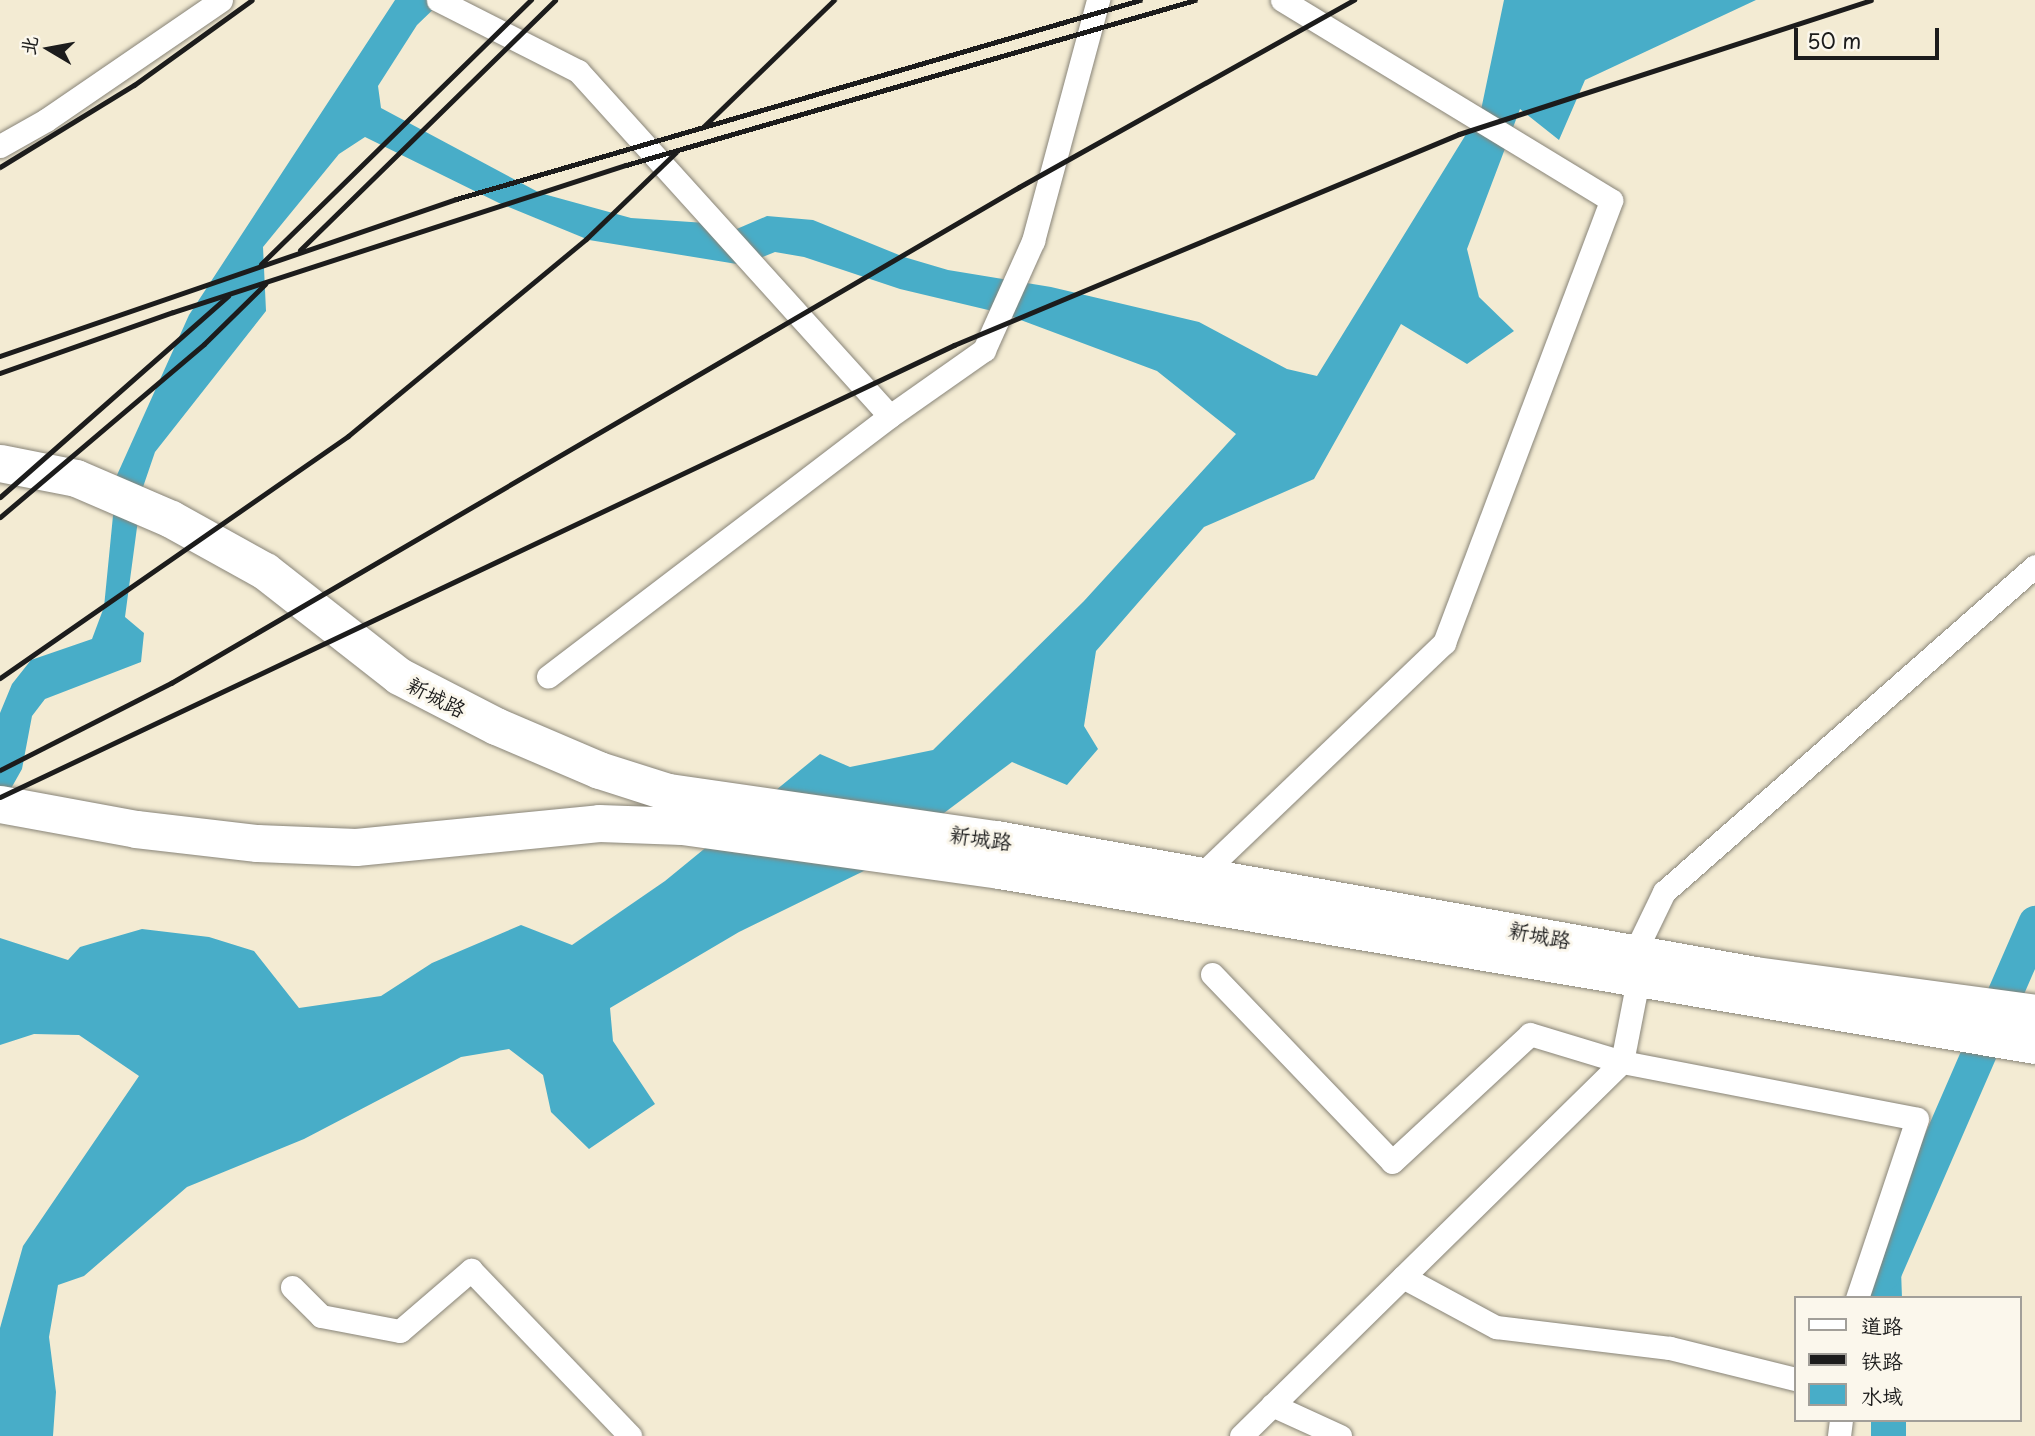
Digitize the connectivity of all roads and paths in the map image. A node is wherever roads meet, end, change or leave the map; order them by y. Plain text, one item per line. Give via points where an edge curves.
1 (221, 0) edge
2 (438, 0) edge
3 (1098, 0) edge
4 (1282, 0) edge
5 (0, 146) edge
6 (890, 416) junction
7 (0, 463) edge
8 (2035, 566) edge
9 (548, 677) dead end
10 (10, 805) edge
11 (1202, 874) junction
12 (1636, 966) junction
13 (1212, 974) dead end
14 (1920, 1012) junction
15 (2035, 1013) edge
16 (2035, 1045) edge
17 (1622, 1062) junction
18 (1403, 1277) junction
19 (292, 1287) dead end
20 (1858, 1296) edge
21 (1794, 1379) edge
22 (1272, 1405) junction
23 (630, 1436) edge
24 (1241, 1436) edge
25 (1340, 1436) edge

1 - 5 street via 46,120
2 - 6 street via 578,71
3 - 6 street via 1033,241 984,349
4 - 11 street via 1611,200 1444,643
6 - 9 street
7 - 11 main road, 新城路 via 76,478 171,519 265,571 399,676 496,726 622,777 668,792 752,807 938,831
8 - 12 street via 1664,892
10 - 12 main road, 新城路 via 136,829 257,843 356,847 599,823 718,831
11 - 12 main road, 新城路
12 - 14 main road, 新城路
12 - 17 street
13 - 17 street via 1392,1162 1530,1034
14 - 15 main road, 新城路
14 - 16 main road, 新城路
17 - 18 street
17 - 20 street via 1917,1119
18 - 21 street via 1496,1327 1670,1348
18 - 22 street
19 - 23 street via 321,1316 400,1331 471,1270
22 - 24 street
22 - 25 street

